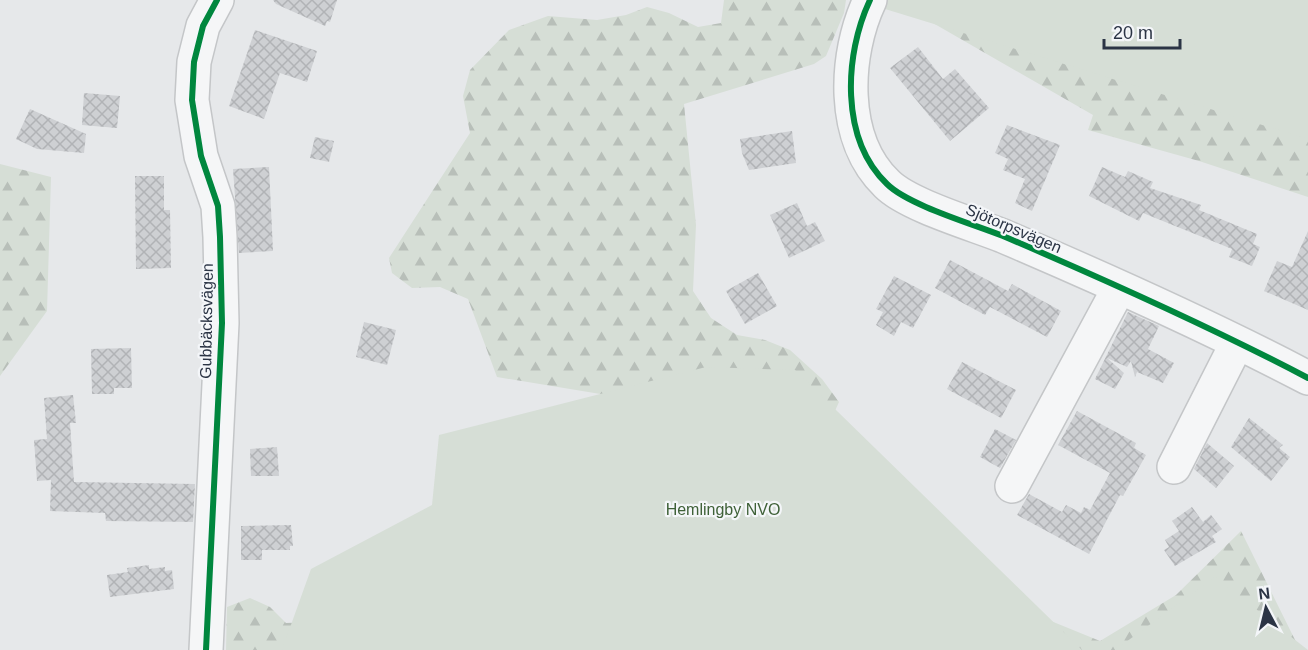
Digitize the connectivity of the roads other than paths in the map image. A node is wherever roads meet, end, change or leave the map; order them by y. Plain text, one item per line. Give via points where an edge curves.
1 (217, 0) edge
2 (870, 0) edge
3 (1119, 288) junction
4 (1237, 343) junction
5 (1308, 378) edge
6 (1174, 467) dead end
7 (1012, 486) dead end
8 (207, 650) edge

1 - 8 street, Gubbäcksvägen via 203,26 194,62 192,100 201,156 218,206 220,237 222,323
2 - 3 street, Sjötorpsvägen via 853,62 853,117 873,168 888,186
3 - 4 street, Sjötorpsvägen
3 - 7 street
4 - 5 street, Sjötorpsvägen
4 - 6 street

